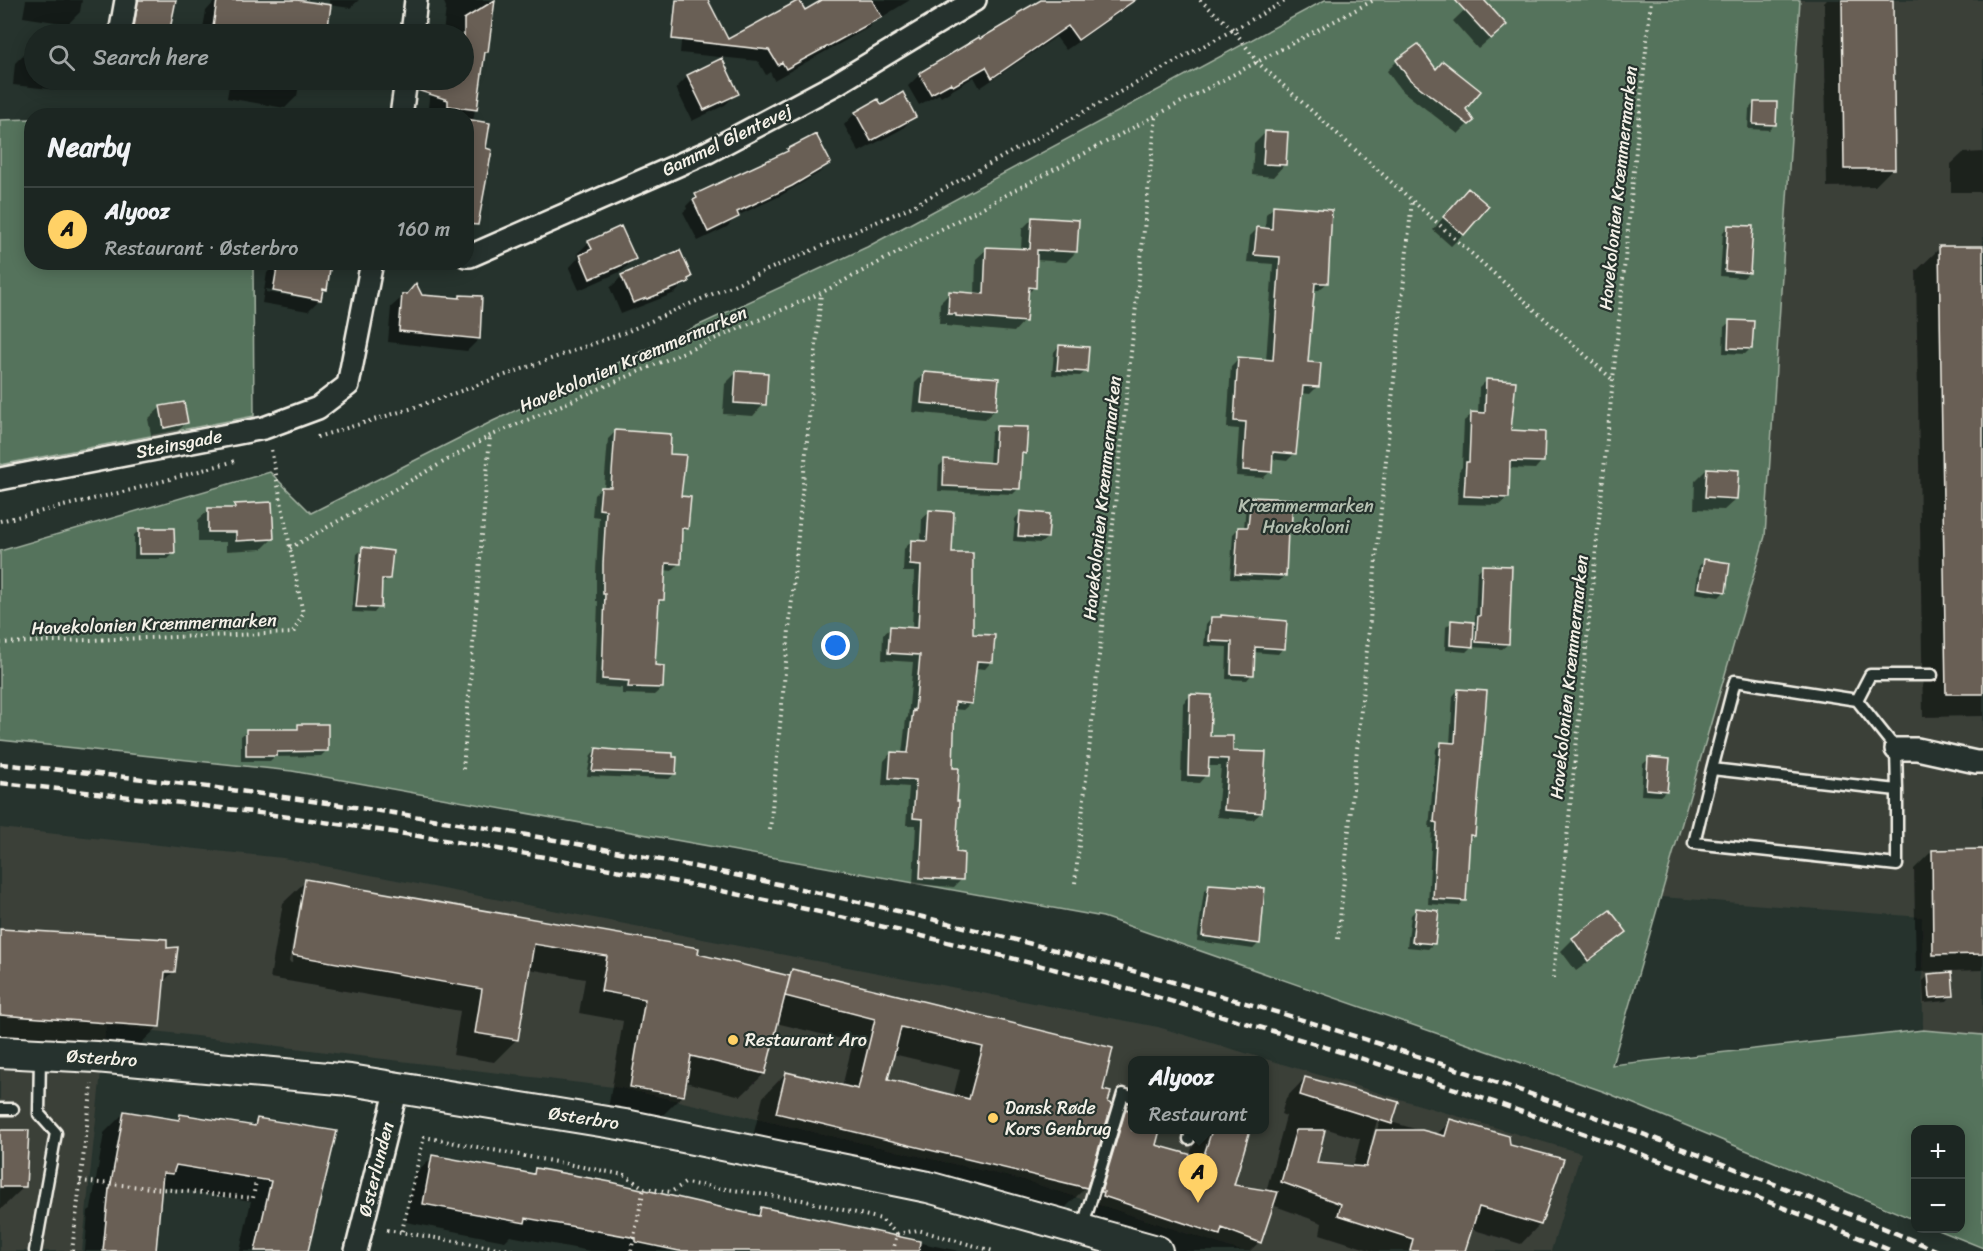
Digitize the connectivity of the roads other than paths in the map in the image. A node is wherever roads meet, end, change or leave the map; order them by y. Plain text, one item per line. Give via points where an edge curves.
1 (126, 0) edge
2 (416, 0) edge
3 (975, 0) edge
4 (122, 24) edge
5 (413, 24) edge
6 (405, 90) edge
7 (402, 108) edge
8 (474, 254) edge
9 (370, 270) edge
10 (0, 479) edge
11 (1932, 675) dead end
12 (1857, 700) junction
13 (1896, 749) junction
14 (1983, 762) edge
15 (1712, 769) junction
16 (1897, 790) junction
17 (0, 1052) edge
18 (40, 1054) junction
19 (397, 1088) junction
20 (1128, 1095) edge
21 (0, 1109) edge
22 (14, 1109) dead end
23 (1082, 1230) junction
24 (35, 1251) edge
25 (356, 1251) edge
26 (1157, 1251) edge

1 - 4 street
2 - 5 street
3 - 8 street, Gammel Glentevej via 836,84 708,152
6 - 7 street
9 - 10 street, Steinsgade via 348,385 318,408 264,428
11 - 12 lane via 1870,675
12 - 13 lane
12 - 15 lane via 1735,681
13 - 14 street via 1917,749
13 - 16 lane
15 - 16 lane
15 - 16 lane via 1694,843 1897,865
17 - 18 street, Østerbro
18 - 19 street, Østerbro via 351,1080
18 - 24 lane via 39,1114 56,1132
19 - 23 street, Østerbro via 625,1125 881,1177
19 - 25 street, Østerlunden
20 - 23 lane via 1123,1094
21 - 22 lane
23 - 26 street, Østerbro

